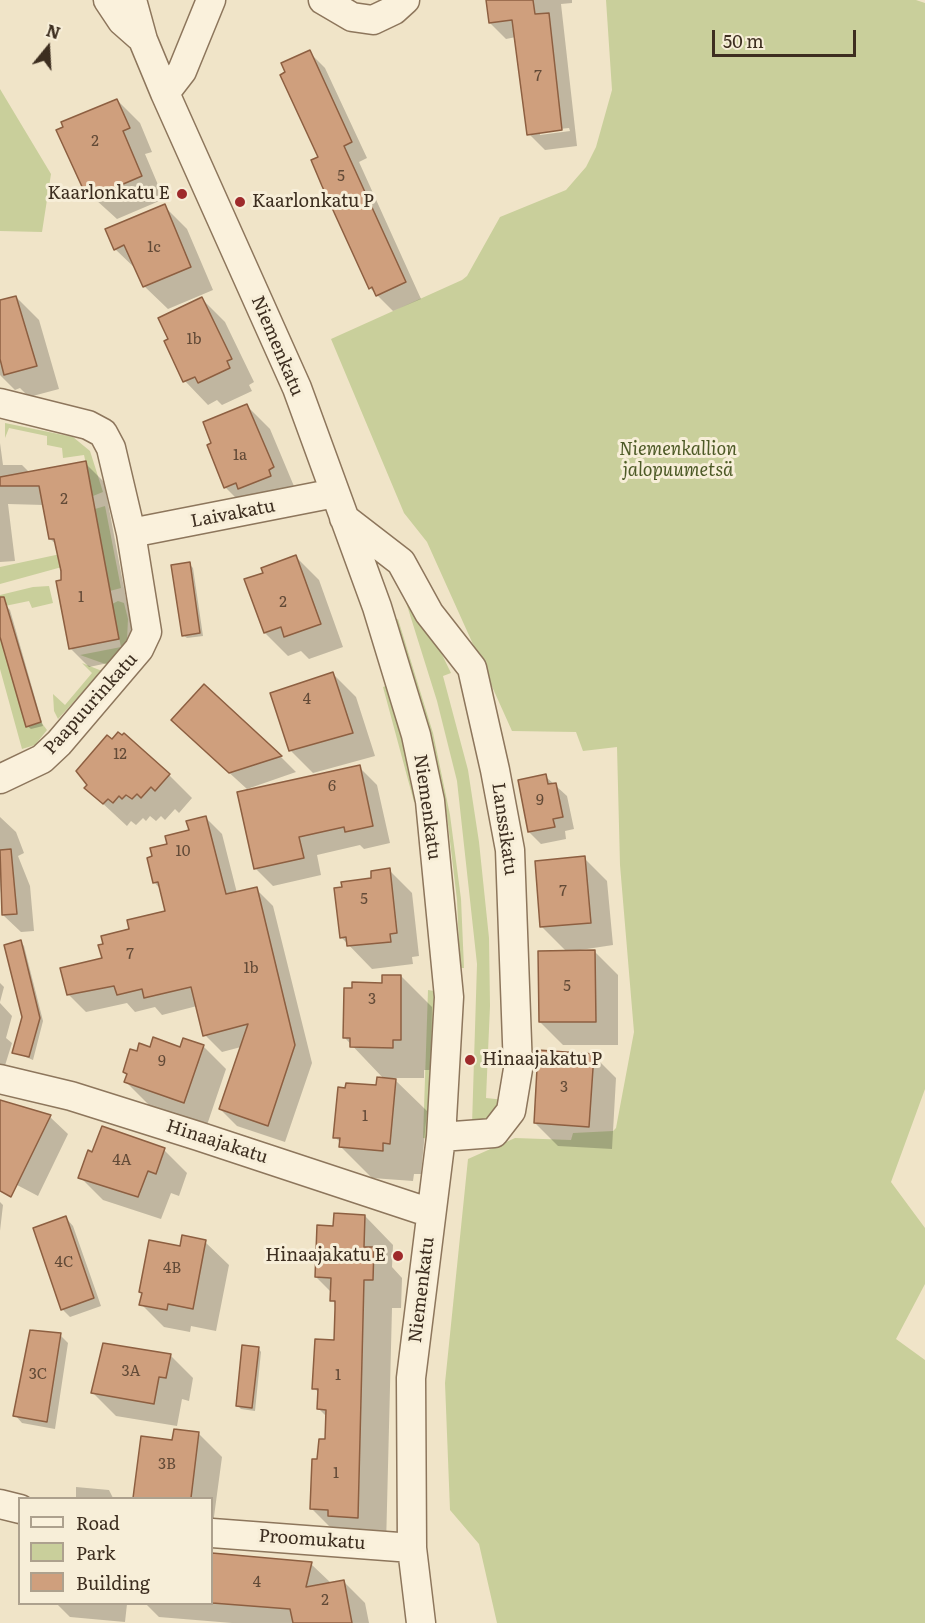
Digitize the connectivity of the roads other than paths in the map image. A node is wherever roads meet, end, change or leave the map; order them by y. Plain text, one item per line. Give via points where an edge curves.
1 (108, 0) edge
2 (132, 0) edge
3 (211, 0) edge
4 (323, 0) edge
5 (405, 0) edge
6 (143, 40) junction
7 (165, 93) junction
8 (0, 403) edge
9 (340, 506) junction
10 (131, 533) junction
11 (0, 779) edge
12 (0, 1079) edge
13 (441, 1137) junction
14 (431, 1213) junction
15 (0, 1504) edge
16 (18, 1508) edge
17 (213, 1533) edge
18 (412, 1548) junction
19 (421, 1623) edge

1 - 6 street, Niemenkatu via 122,21
2 - 6 street, Niemenkatu
3 - 7 street via 182,71
4 - 5 street via 352,17 373,20
6 - 7 street, Niemenkatu
7 - 9 street, Niemenkatu via 297,388
8 - 10 street, Paapuurinkatu via 88,425 103,434 111,448
9 - 10 street, Laivakatu
9 - 13 street, Niemenkatu via 377,607 413,724 430,801 449,998
9 - 13 street, Lanssikatu via 401,562 429,613 472,668 510,850 518,1069 511,1111 494,1133
10 - 11 street, Paapuurinkatu via 147,632 139,650 42,759
12 - 14 street, Hinaajakatu via 188,1132
13 - 14 street, Niemenkatu
14 - 18 street, Niemenkatu via 411,1378
15 - 16 street
17 - 18 street, Proomukatu
18 - 19 street, Niemenkatu

